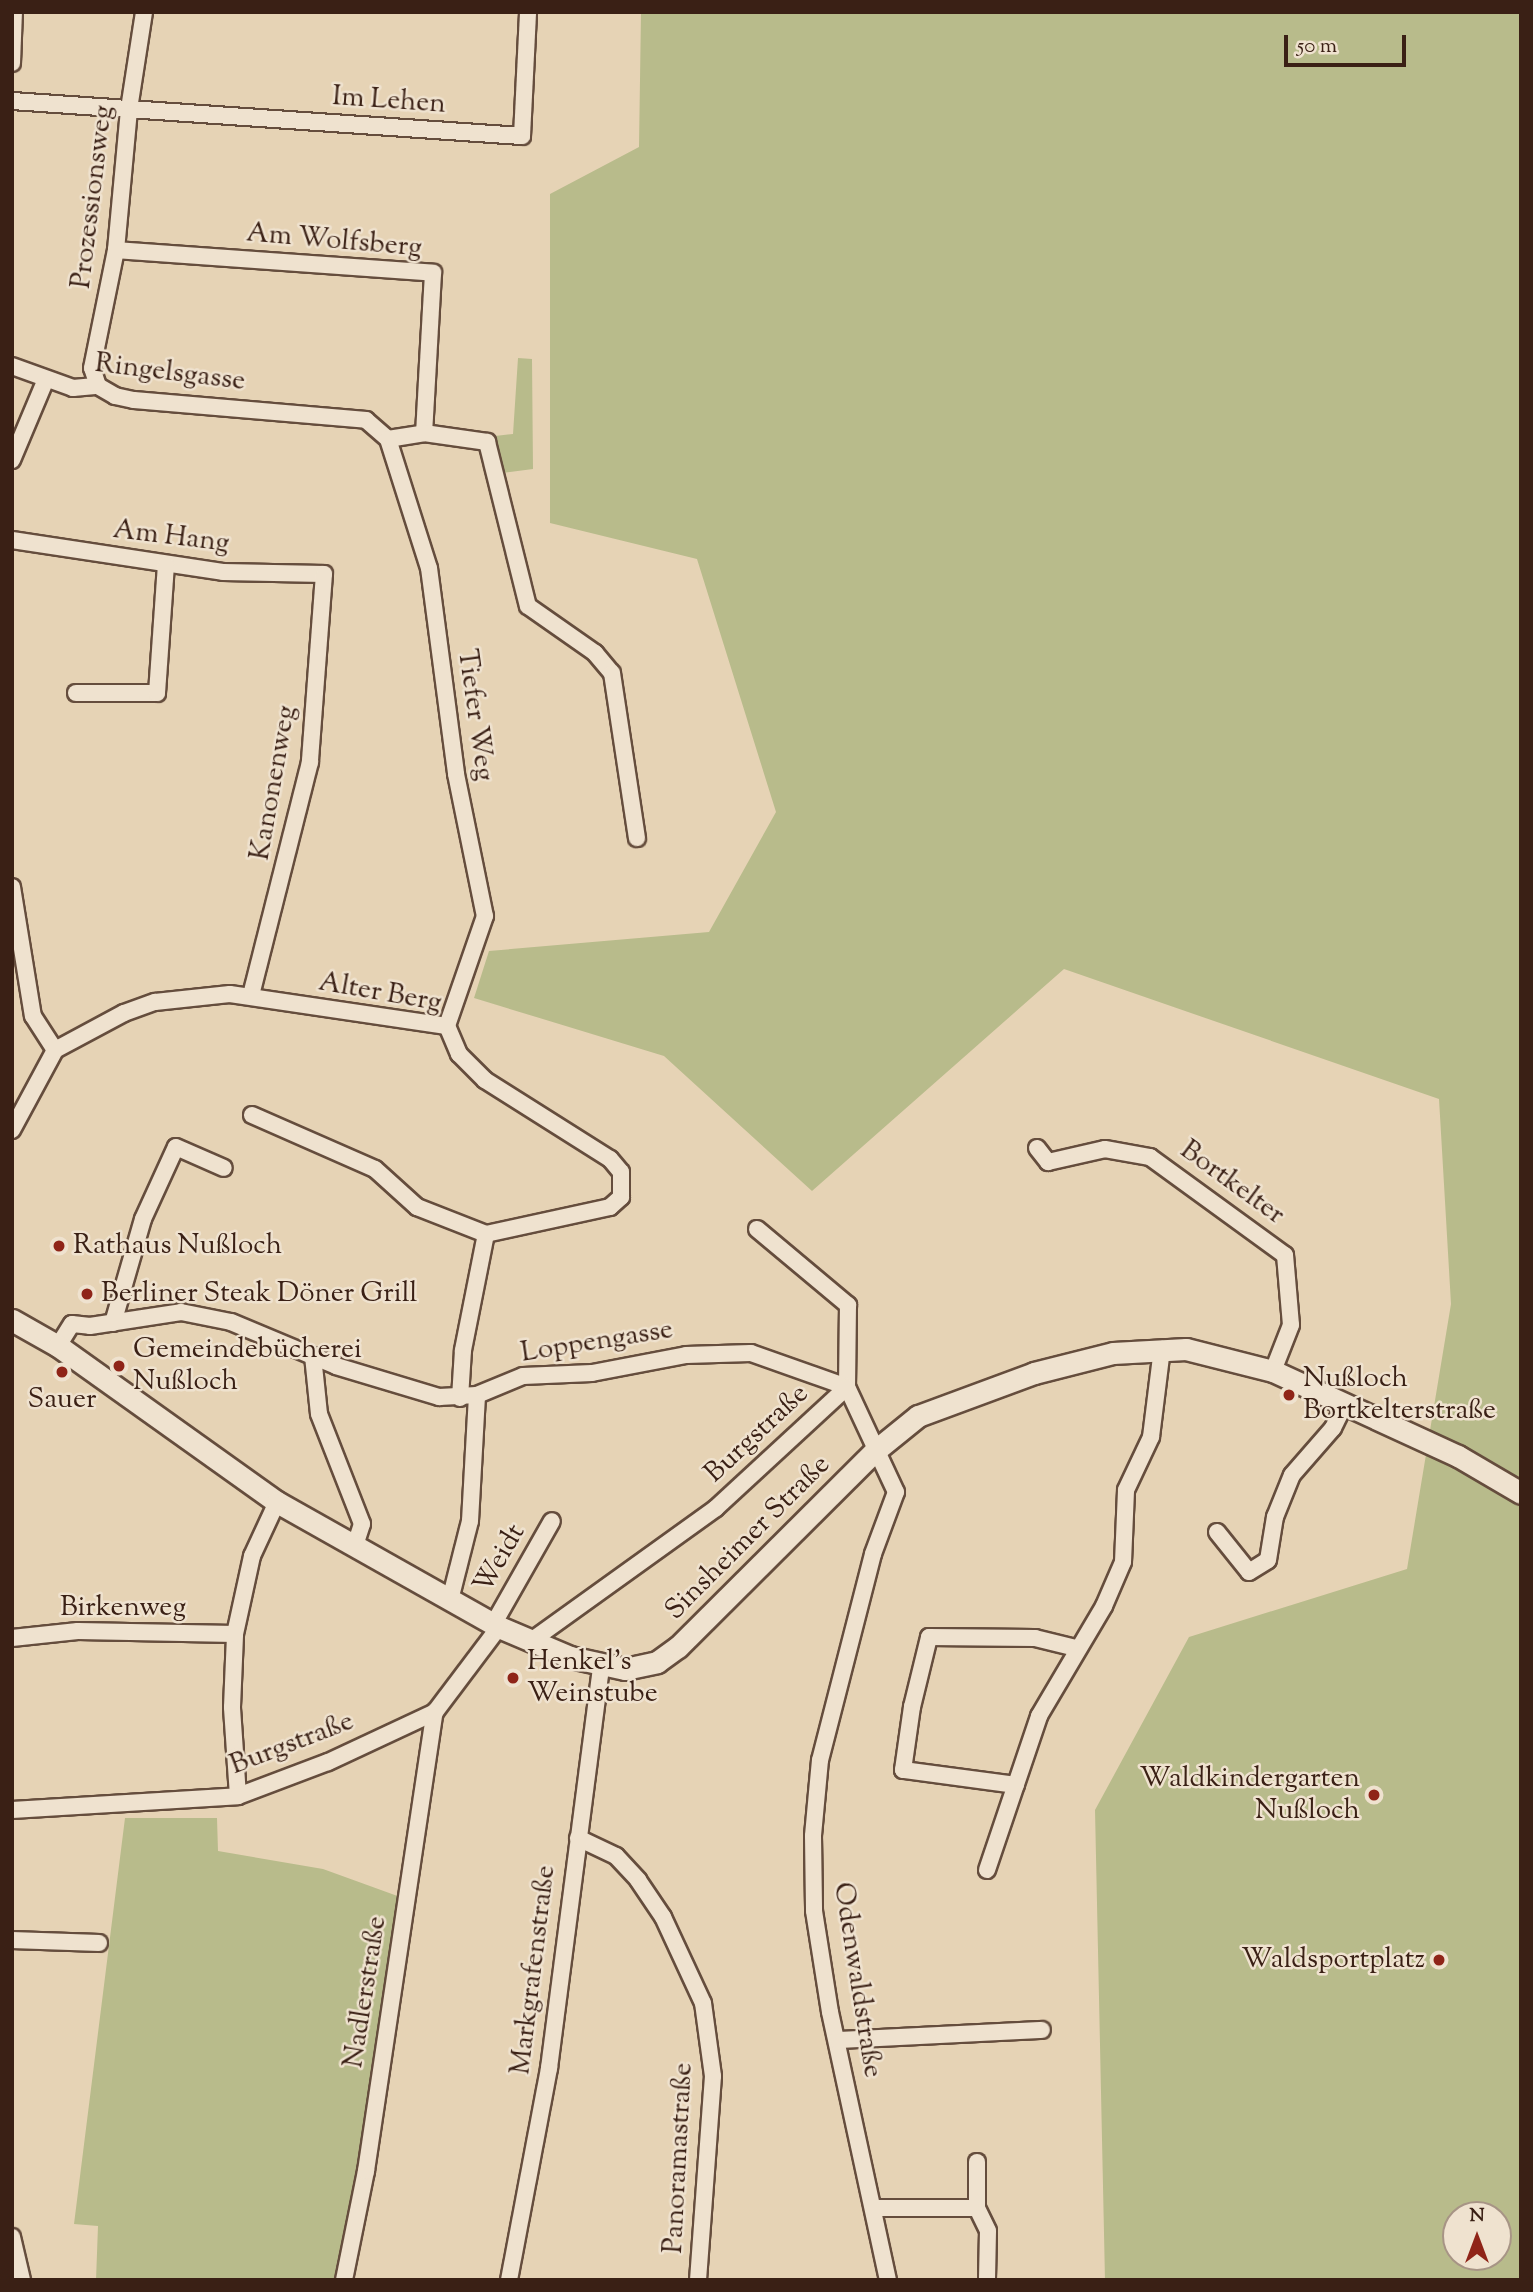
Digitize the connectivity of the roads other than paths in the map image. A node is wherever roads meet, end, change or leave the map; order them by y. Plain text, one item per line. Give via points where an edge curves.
1 (14, 12) edge
2 (144, 12) edge
3 (528, 12) edge
4 (12, 63) edge
5 (12, 101) edge
6 (129, 109) junction
7 (116, 250) junction
8 (12, 366) edge
9 (46, 379) junction
10 (98, 386) junction
11 (424, 433) junction
12 (388, 439) junction
13 (12, 460) edge
14 (12, 540) edge
15 (166, 565) junction
16 (324, 575) joint
17 (76, 693) dead end
18 (637, 838) dead end
19 (12, 887) edge
20 (251, 996) junction
21 (447, 1026) junction
22 (55, 1050) junction
23 (252, 1115) dead end
24 (12, 1130) edge
25 (1037, 1148) dead end
26 (224, 1168) dead end
27 (757, 1229) dead end
28 (486, 1234) junction
29 (113, 1323) junction
30 (14, 1326) edge
31 (58, 1346) junction
32 (1163, 1349) junction
33 (313, 1356) junction
34 (1273, 1371) junction
35 (846, 1387) junction
36 (477, 1395) junction
37 (460, 1398) junction
38 (1344, 1405) junction
39 (876, 1450) junction
40 (1519, 1491) edge
41 (277, 1502) junction
42 (552, 1521) dead end
43 (1217, 1532) dead end
44 (355, 1545) junction
45 (450, 1600) junction
46 (497, 1625) junction
47 (235, 1634) junction
48 (12, 1638) edge
49 (531, 1642) junction
50 (1076, 1648) junction
51 (601, 1665) junction
52 (435, 1712) junction
53 (1016, 1785) junction
54 (238, 1796) junction
55 (12, 1810) edge
56 (578, 1839) junction
57 (988, 1870) dead end
58 (12, 1940) edge
59 (99, 1942) dead end
60 (1042, 2030) dead end
61 (837, 2039) junction
62 (977, 2162) dead end
63 (977, 2207) junction
64 (873, 2208) junction
65 (12, 2237) edge
66 (22, 2280) edge
67 (344, 2280) edge
68 (509, 2280) edge
69 (698, 2280) edge
70 (888, 2280) edge
71 (987, 2280) edge

1 - 4 street
2 - 6 street, Prozessionsweg
3 - 6 street, Im Lehen via 522,136
5 - 6 street
6 - 7 street, Prozessionsweg
7 - 10 street, Prozessionsweg via 93,356
7 - 11 street, Am Wolfsberg via 433,273
8 - 9 street, Ringelsgasse
9 - 10 street, Ringelsgasse via 73,388
9 - 13 street
10 - 12 street, Ringelsgasse via 134,400 366,420
11 - 12 street
11 - 18 street via 487,442 528,606 595,653 612,673
12 - 21 street, Tiefer Weg via 429,568 456,774 485,916
14 - 15 street, Am Hang
15 - 16 street, Am Hang
15 - 17 street via 157,693
16 - 20 street, Kanonenweg via 310,762
19 - 22 street via 33,1016
20 - 21 street, Alter Berg
20 - 22 street, Alter Berg via 216,994 155,1002
21 - 28 street, Alter Berg via 459,1054 485,1080 610,1159 621,1172 621,1197 610,1207
22 - 24 street
23 - 28 street via 375,1169 417,1207
25 - 34 street, Bortkelter via 1048,1162 1105,1149 1150,1157 1285,1255 1291,1325
26 - 29 street via 176,1147 143,1219
27 - 35 street via 848,1305 851,1337
28 - 37 street via 463,1350
29 - 31 street, Loppengasse via 72,1324
29 - 33 street, Loppengasse via 198,1314
30 - 31 street, Sinsheimer Straße
31 - 41 street, Sinsheimer Straße
32 - 34 street, Sinsheimer Straße via 1210,1352
32 - 39 street, Sinsheimer Straße via 1113,1353 964,1395 918,1416
32 - 50 street via 1151,1437 1126,1490 1123,1562 1104,1606
33 - 37 street, Loppengasse via 394,1385
33 - 44 street via 319,1414 362,1524
34 - 38 street, Sinsheimer Straße
35 - 36 street, Loppengasse via 751,1353 686,1354 592,1373 523,1376
35 - 39 street
35 - 49 street, Burgstraße via 716,1508
36 - 37 street, Loppengasse
36 - 45 street via 470,1521
38 - 40 street, Sinsheimer Straße via 1458,1456
38 - 43 street via 1333,1428 1293,1475 1275,1517 1268,1560 1249,1572
39 - 51 street, Sinsheimer Straße via 678,1647 641,1668
39 - 61 street, Odenwaldstraße via 896,1492 873,1554 820,1760 813,1836 814,1911
41 - 44 street, Sinsheimer Straße
41 - 47 street via 252,1556
42 - 46 street, Weidt
44 - 45 street, Sinsheimer Straße
45 - 46 street, Sinsheimer Straße
46 - 49 street, Sinsheimer Straße
46 - 52 street, Burgstraße
47 - 48 street, Birkenweg via 78,1631
47 - 54 street via 232,1707
49 - 51 street, Sinsheimer Straße
50 - 53 street via 1039,1716
50 - 53 street via 1035,1638 929,1637 903,1770
51 - 56 street, Markgrafenstraße
52 - 54 street, Burgstraße via 328,1762
52 - 67 street, Nadlerstraße via 368,2156
53 - 57 street
54 - 55 street, Burgstraße
56 - 68 street, Markgrafenstraße via 549,2068
56 - 69 street, Panoramastraße via 609,1852 638,1880 663,1917 703,2003 713,2076
58 - 59 street
60 - 61 street
61 - 64 street, Odenwaldstraße
62 - 63 street
63 - 64 street
63 - 71 street via 988,2231
64 - 70 street, Odenwaldstraße
65 - 66 street

